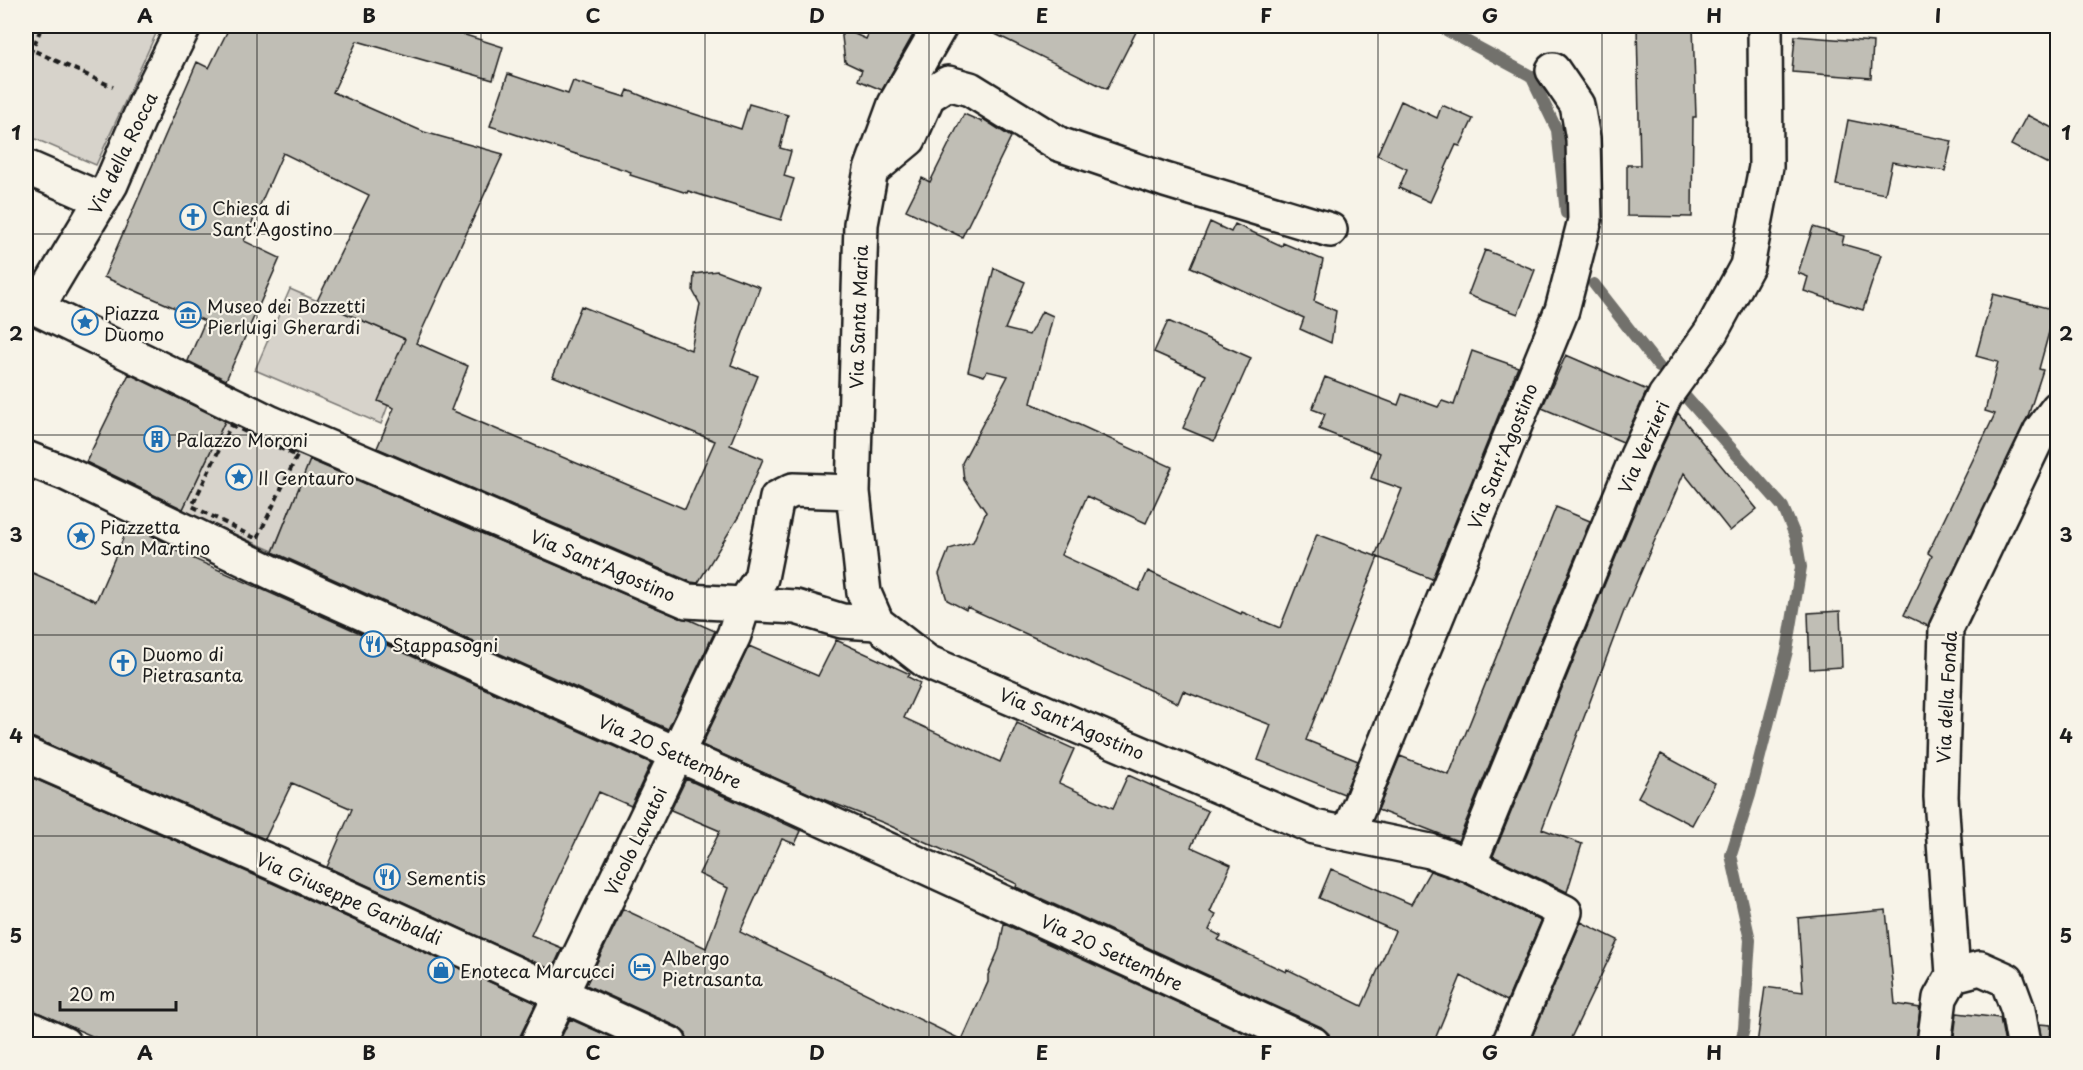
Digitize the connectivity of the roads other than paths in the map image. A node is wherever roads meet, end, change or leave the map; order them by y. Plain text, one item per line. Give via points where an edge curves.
1 (183, 26) edge
2 (940, 26) edge
3 (1765, 26) edge
4 (1553, 70) dead end
5 (26, 167) edge
6 (871, 170) junction
7 (102, 200) junction
8 (1330, 230) dead end
9 (31, 305) edge
10 (2058, 408) edge
11 (26, 458) edge
12 (853, 492) junction
13 (744, 604) junction
14 (877, 623) junction
15 (677, 754) junction
16 (26, 755) edge
17 (1348, 834) junction
18 (1469, 865) junction
19 (1953, 975) junction
20 (562, 994) junction
21 (26, 1027) edge
22 (64, 1044) edge
23 (537, 1044) edge
24 (670, 1044) edge
25 (1313, 1044) edge
26 (1509, 1044) edge
27 (1934, 1044) edge
28 (2024, 1044) edge

1 - 7 street, Via della Rocca
2 - 6 street, Via Santa Maria via 895,104
3 - 18 street, Via Verzieri via 1766,167 1747,266 1711,332 1665,396 1637,456
4 - 17 street, Via Sant'Agostino via 1577,105 1583,139 1585,220 1562,310
5 - 7 street
6 - 8 street via 909,138 928,96 948,83 970,89 1059,144
6 - 12 street, Via Santa Maria via 861,224
7 - 9 street, Via della Rocca
9 - 13 street, Via Sant'Agostino via 271,423 687,601
10 - 19 street, Via della Fonda via 2040,432 1946,629 1941,797
11 - 15 street, Via 20 Settembre
12 - 13 street, Vicolo Lavatoi via 793,490 777,498 761,578
12 - 14 street, Via Santa Maria via 864,593
13 - 14 street, Via Sant'Agostino via 796,607 842,621
13 - 15 street, Vicolo Lavatoi via 734,635
14 - 17 street, Via Sant'Agostino via 927,662 1314,827
15 - 20 street, Vicolo Lavatoi
15 - 25 street, Via 20 Settembre
16 - 20 street, Via Giuseppe Garibaldi
17 - 18 street, Via Sant'Agostino via 1430,851
18 - 26 street, Via Sant'Agostino via 1565,912
19 - 27 street via 1940,998
19 - 28 street via 1980,968 2007,980
20 - 23 street, Vicolo Lavatoi
20 - 24 street, Via Giuseppe Garibaldi
21 - 22 street

